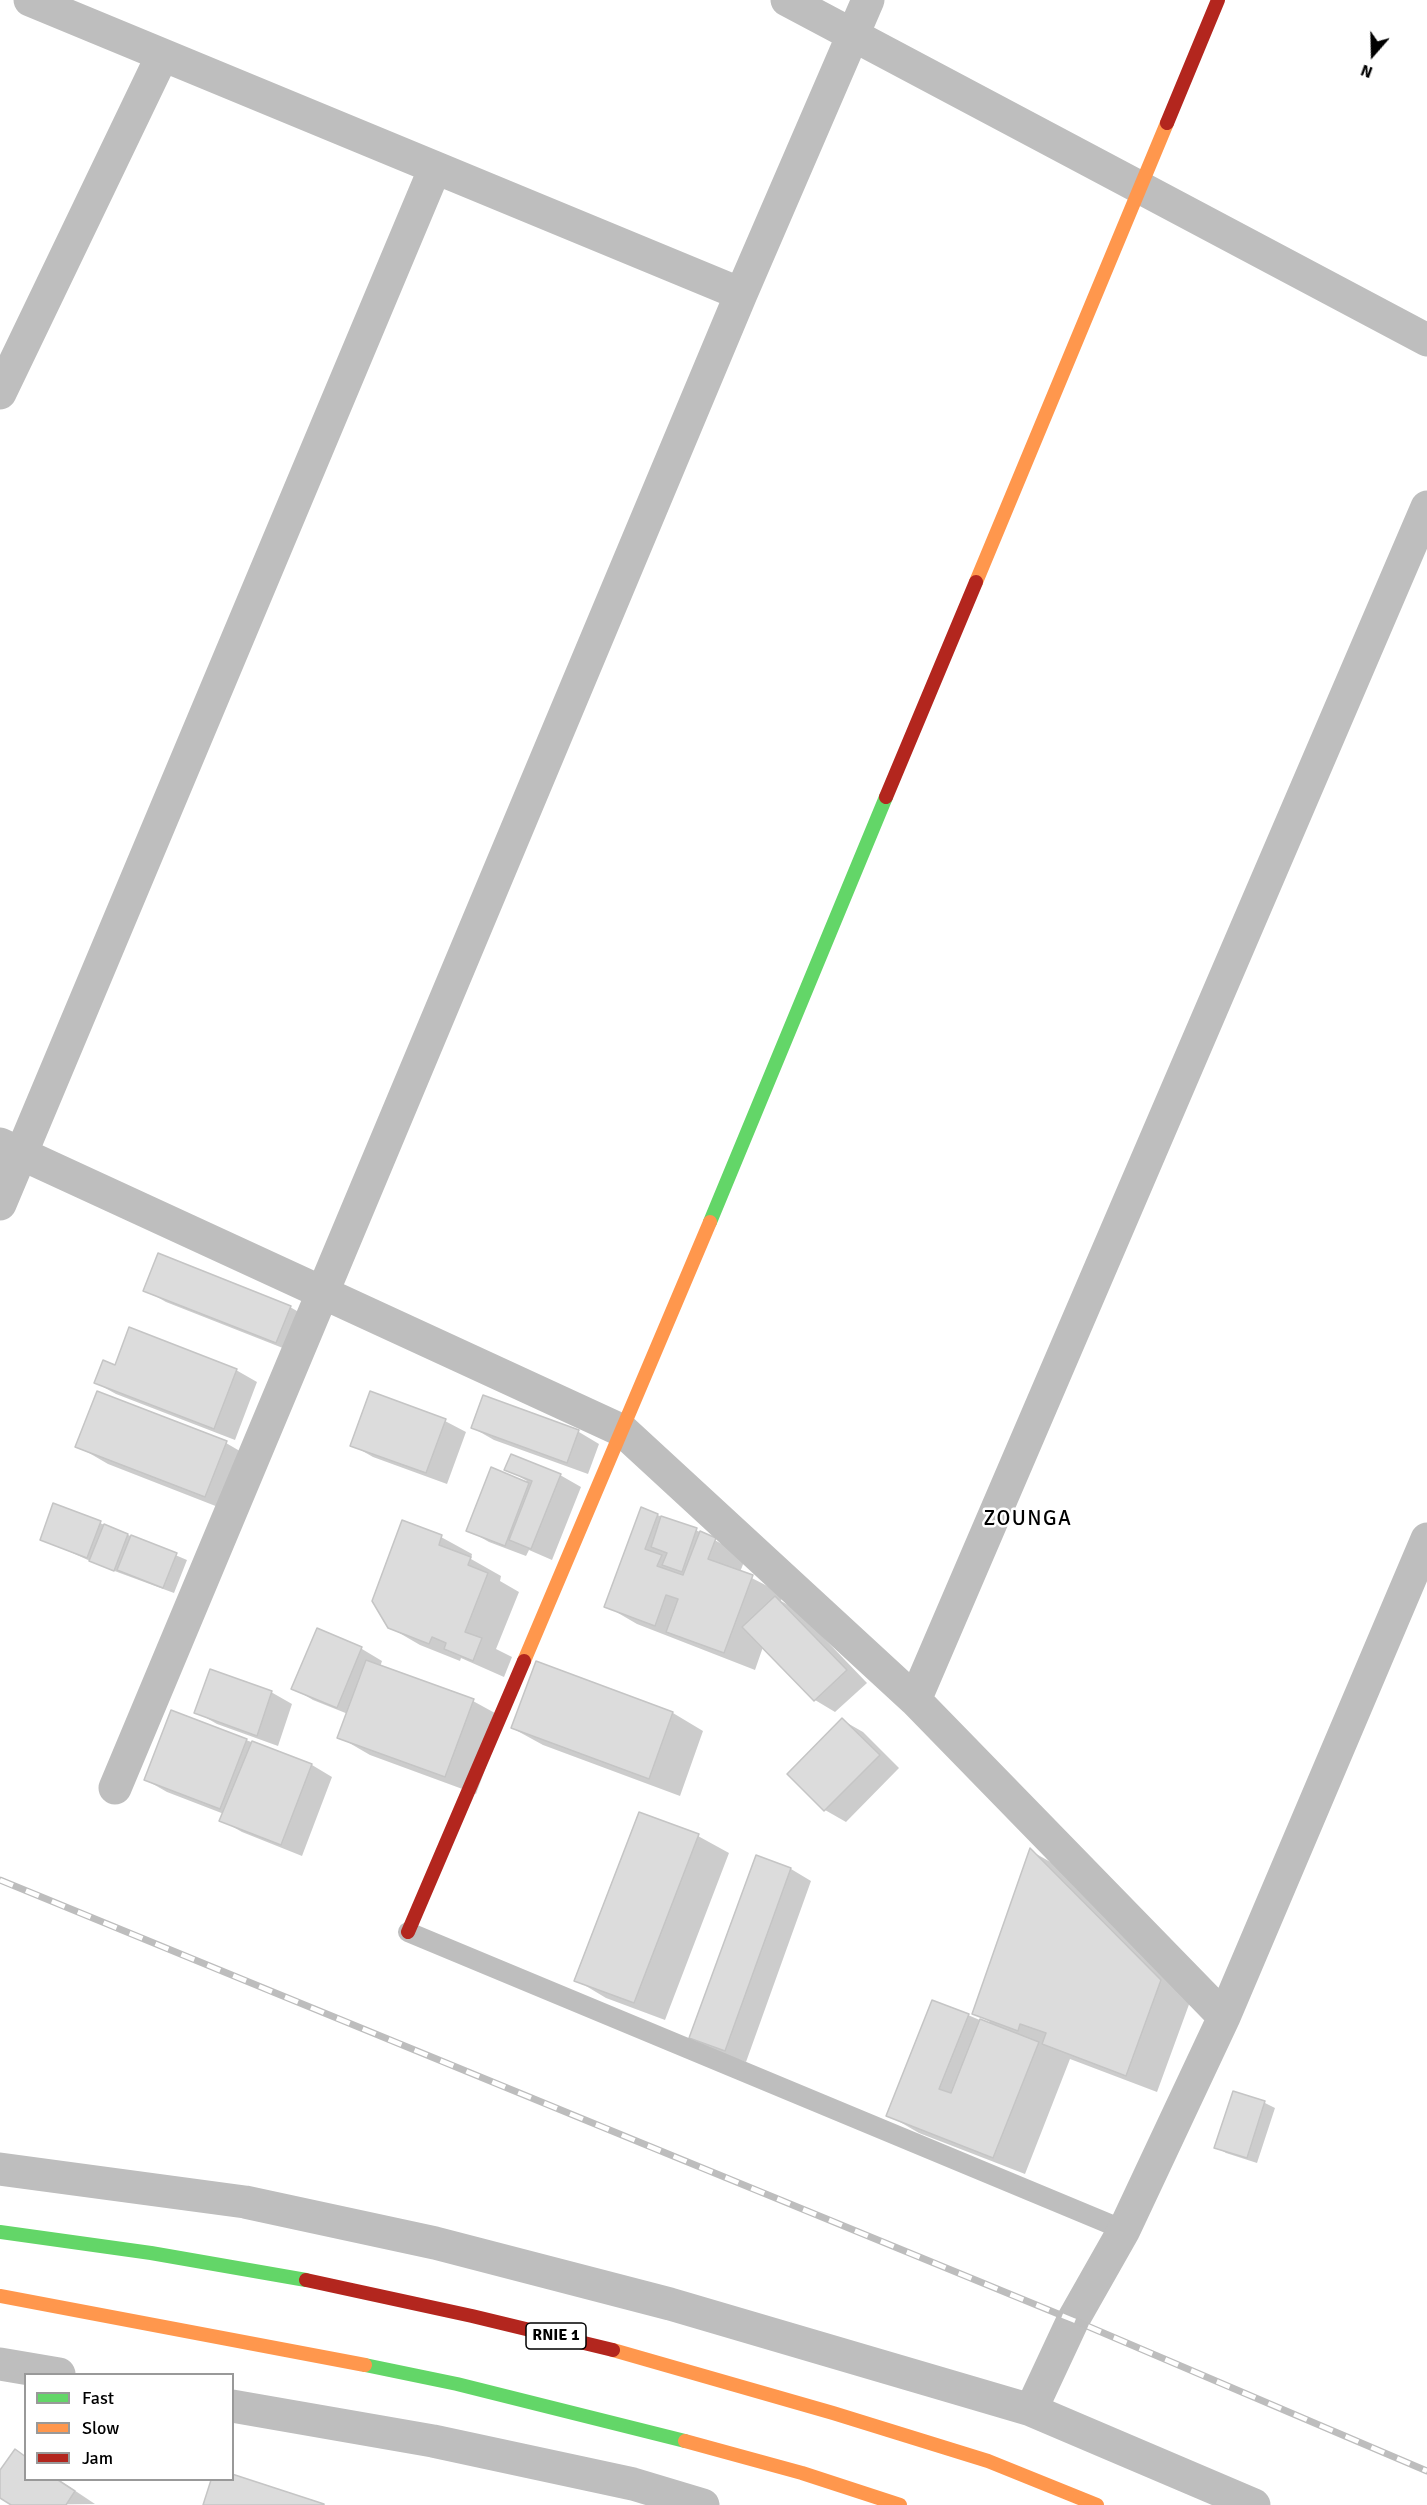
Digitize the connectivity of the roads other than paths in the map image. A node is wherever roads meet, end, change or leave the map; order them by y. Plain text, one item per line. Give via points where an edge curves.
1 (30, 0) edge
2 (787, 0) edge
3 (868, 0) edge
4 (1218, 0) edge
5 (853, 36) junction
6 (162, 56) junction
7 (435, 168) junction
8 (1139, 187) junction
9 (741, 294) junction
10 (1427, 340) edge
11 (0, 393) edge
12 (1427, 507) edge
13 (11, 1149) edge
14 (0, 1204) edge
15 (323, 1293) junction
16 (623, 1431) junction
17 (1427, 1539) edge
18 (915, 1700) junction
19 (115, 1788) dead end
20 (408, 1932) joint
21 (1224, 2017) junction
22 (0, 2169) edge
23 (1124, 2230) junction
24 (0, 2232) edge
25 (0, 2296) edge
26 (0, 2364) edge
27 (53, 2373) edge
28 (234, 2406) edge
29 (1031, 2410) junction
30 (703, 2505) edge
31 (900, 2505) edge
32 (1097, 2505) edge
33 (1254, 2505) edge

1 - 6 street
2 - 5 street
3 - 5 street
4 - 8 main road
5 - 8 street
5 - 9 street
6 - 7 street
6 - 11 street
7 - 9 street
7 - 13 street
8 - 10 street
8 - 16 main road
9 - 15 street
12 - 18 street
13 - 14 street
13 - 15 street
15 - 16 street
15 - 19 street
16 - 18 street
16 - 20 main road
17 - 21 street
18 - 21 street
20 - 23 lane
21 - 23 street
22 - 29 street via 245,2202 435,2243 669,2304
23 - 29 street via 1073,2320
24 - 32 main road, RNIE 1 via 323,2283 637,2356 977,2458
25 - 31 main road via 457,2384 802,2473
26 - 27 street
28 - 30 street via 433,2441 633,2484
29 - 33 street

